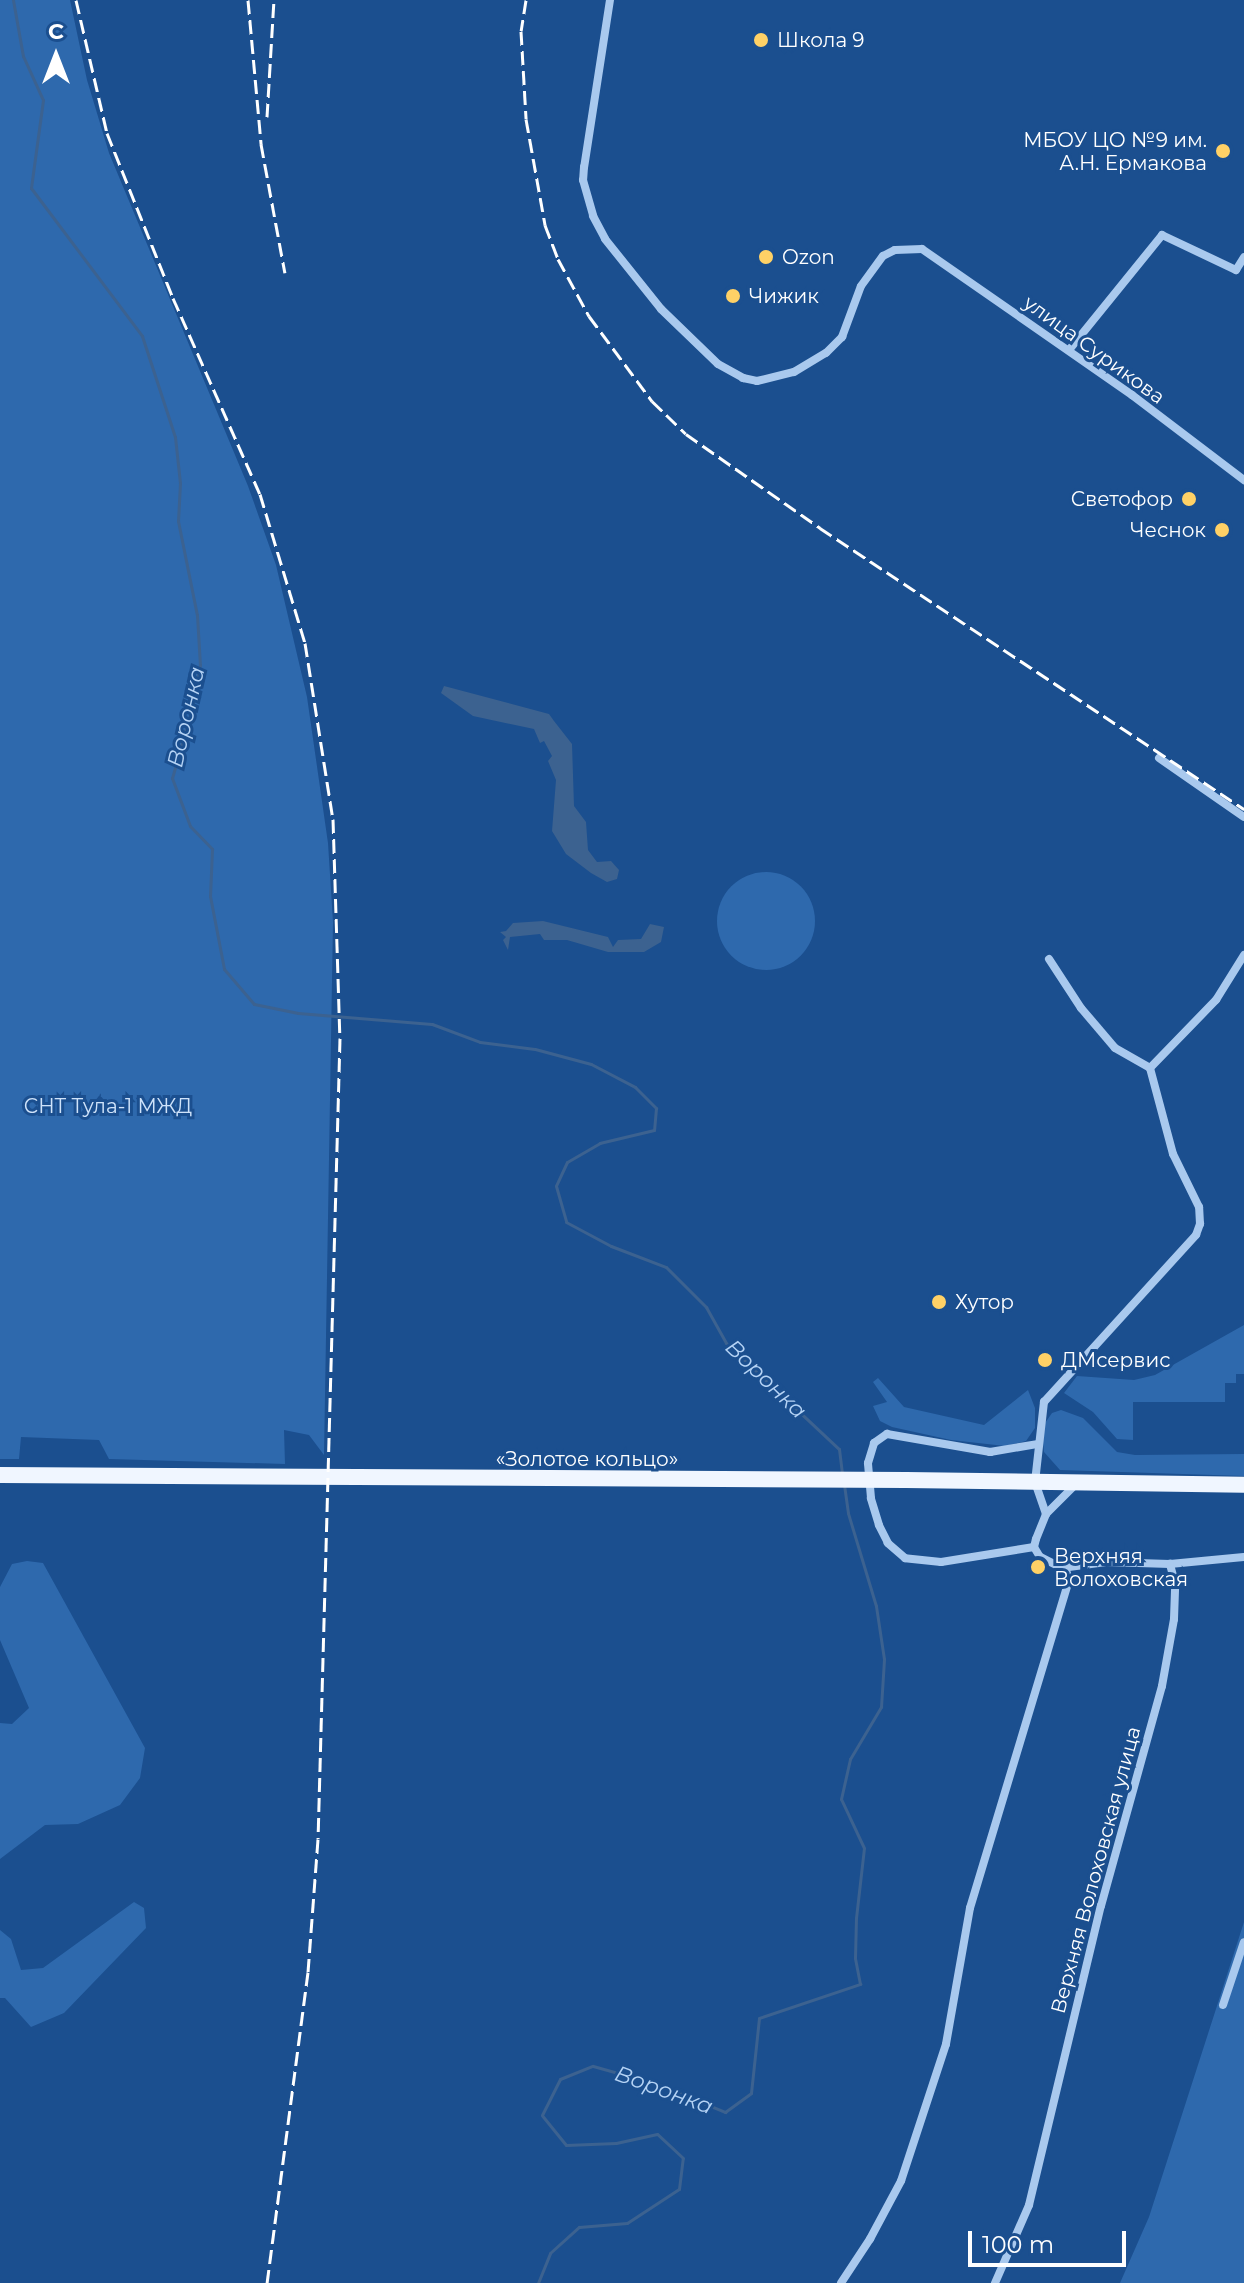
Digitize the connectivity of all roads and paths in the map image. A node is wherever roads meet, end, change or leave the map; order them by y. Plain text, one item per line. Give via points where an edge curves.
1 (610, 0) edge
2 (1244, 257) edge
3 (1069, 350) junction
4 (1244, 480) edge
5 (1159, 758) dead end
6 (1244, 817) edge
7 (1244, 955) edge
8 (1049, 959) dead end
9 (1150, 1068) junction
10 (1038, 1444) junction
11 (0, 1475) edge
12 (1035, 1482) junction
13 (1078, 1483) junction
14 (1244, 1485) edge
15 (1046, 1514) junction
16 (1034, 1547) junction
17 (1244, 1557) edge
18 (1170, 1564) junction
19 (1063, 1568) junction
20 (1244, 1942) edge
21 (1223, 2005) dead end
22 (841, 2283) edge
23 (995, 2283) edge

1 - 3 street, улица Сурикова via 584,167 586,192 605,239 707,356 757,381 794,372 842,337 861,286 883,256 922,249
2 - 3 street via 1236,270 1162,235
3 - 4 street, улица Сурикова
5 - 6 street
7 - 9 street via 1216,1000
8 - 9 street via 1115,1048
9 - 10 street via 1173,1154 1199,1207 1199,1228 1044,1402
10 - 12 street
10 - 16 street via 990,1452 887,1434 874,1443 868,1463 879,1525 890,1546 905,1558 941,1562
11 - 12 main road, «Золотое кольцо»
12 - 13 main road
12 - 15 street
13 - 14 main road
13 - 15 street
15 - 16 street
16 - 19 street via 1043,1560
17 - 18 street
18 - 19 street via 1106,1562
18 - 23 street, Верхняя Волоховская улица via 1174,1619 1162,1686 1029,2205
19 - 22 street via 1070,1578 970,1908 946,2044 920,2131 888,2208
20 - 21 street

